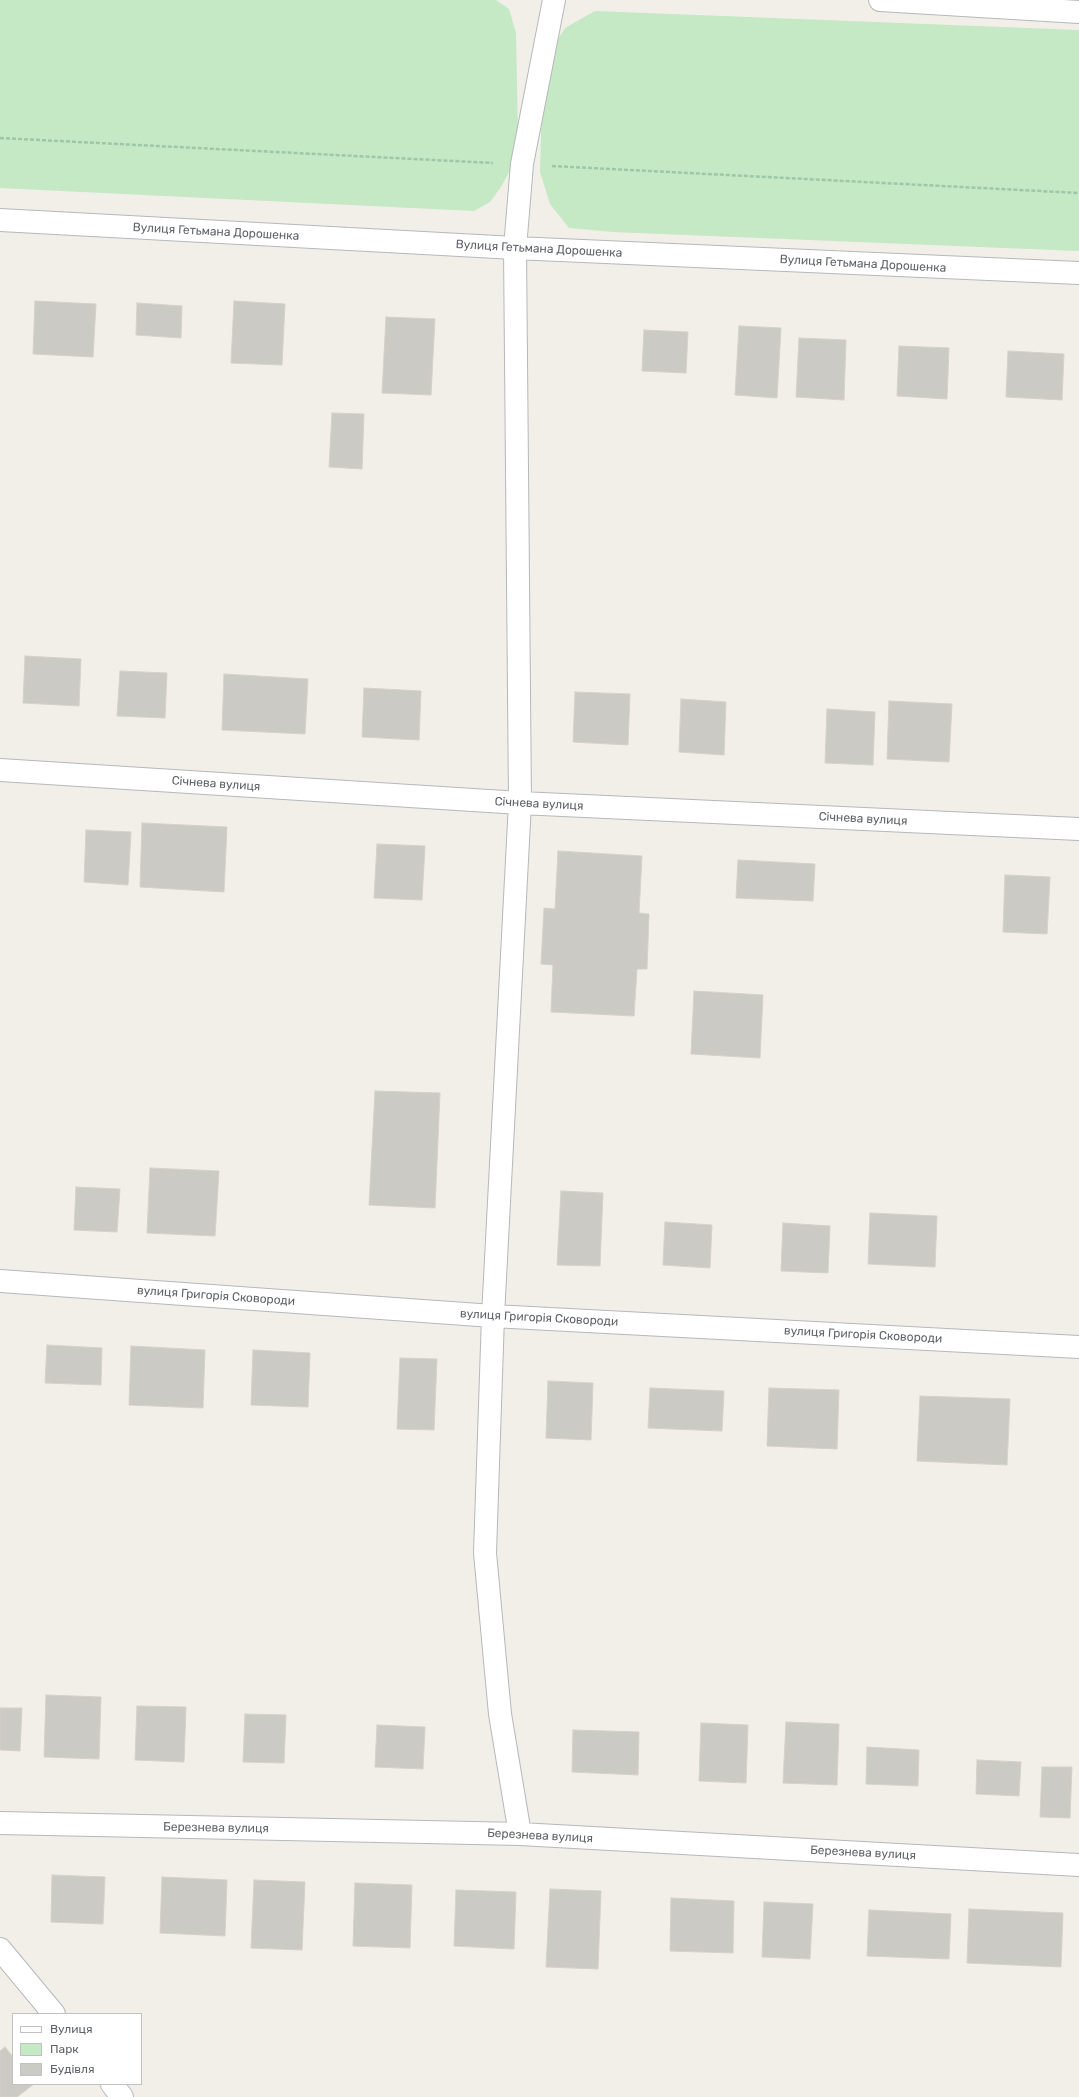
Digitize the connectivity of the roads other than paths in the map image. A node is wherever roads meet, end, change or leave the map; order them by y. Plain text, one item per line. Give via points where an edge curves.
1 (554, 0) edge
2 (880, 0) edge
3 (1079, 12) edge
4 (0, 220) edge
5 (516, 248) junction
6 (1079, 274) edge
7 (0, 770) edge
8 (520, 803) junction
9 (1079, 829) edge
10 (0, 1281) edge
11 (493, 1316) junction
12 (1079, 1347) edge
13 (0, 1823) edge
14 (520, 1834) junction
15 (1079, 1865) edge
16 (0, 1949) edge
17 (53, 2013) edge
18 (113, 2085) edge
19 (122, 2097) edge

1 - 5 street via 522,164
2 - 3 street
4 - 5 street, Вулиця Гетьмана Дорошенка
5 - 6 street, Вулиця Гетьмана Дорошенка
5 - 8 street
7 - 8 street, Січнева вулиця
8 - 9 street, Січнева вулиця
8 - 11 street
10 - 11 street, вулиця Григорія Сковороди
11 - 12 street, вулиця Григорія Сковороди
11 - 14 street via 485,1553 500,1714
13 - 14 street, Березнева вулиця
14 - 15 street, Березнева вулиця
16 - 17 street
18 - 19 street

